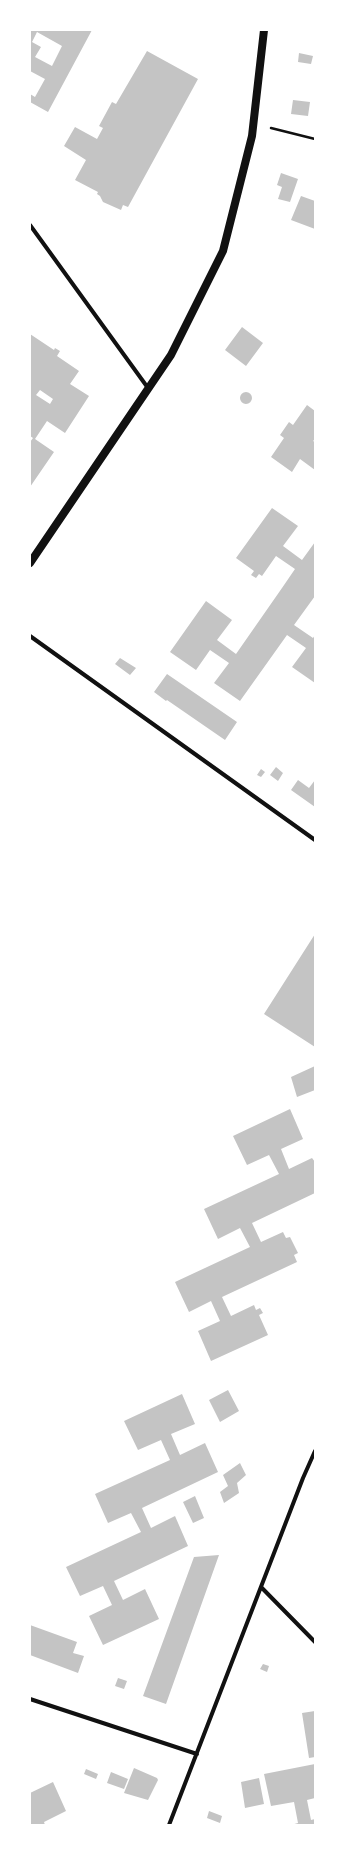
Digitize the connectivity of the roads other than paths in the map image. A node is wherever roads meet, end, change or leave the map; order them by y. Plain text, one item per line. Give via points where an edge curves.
1 (264, 30) edge
2 (30, 226) edge
3 (148, 388) junction
4 (30, 563) edge
5 (30, 636) edge
6 (315, 840) edge
7 (315, 1451) edge
8 (261, 1587) junction
9 (315, 1642) edge
10 (30, 1699) edge
11 (197, 1754) junction
12 (169, 1825) edge

1 - 3 main road via 252,136 222,251 171,355
2 - 3 street
3 - 4 main road
5 - 6 street
7 - 8 street
8 - 9 street
8 - 11 street
10 - 11 street
11 - 12 street

